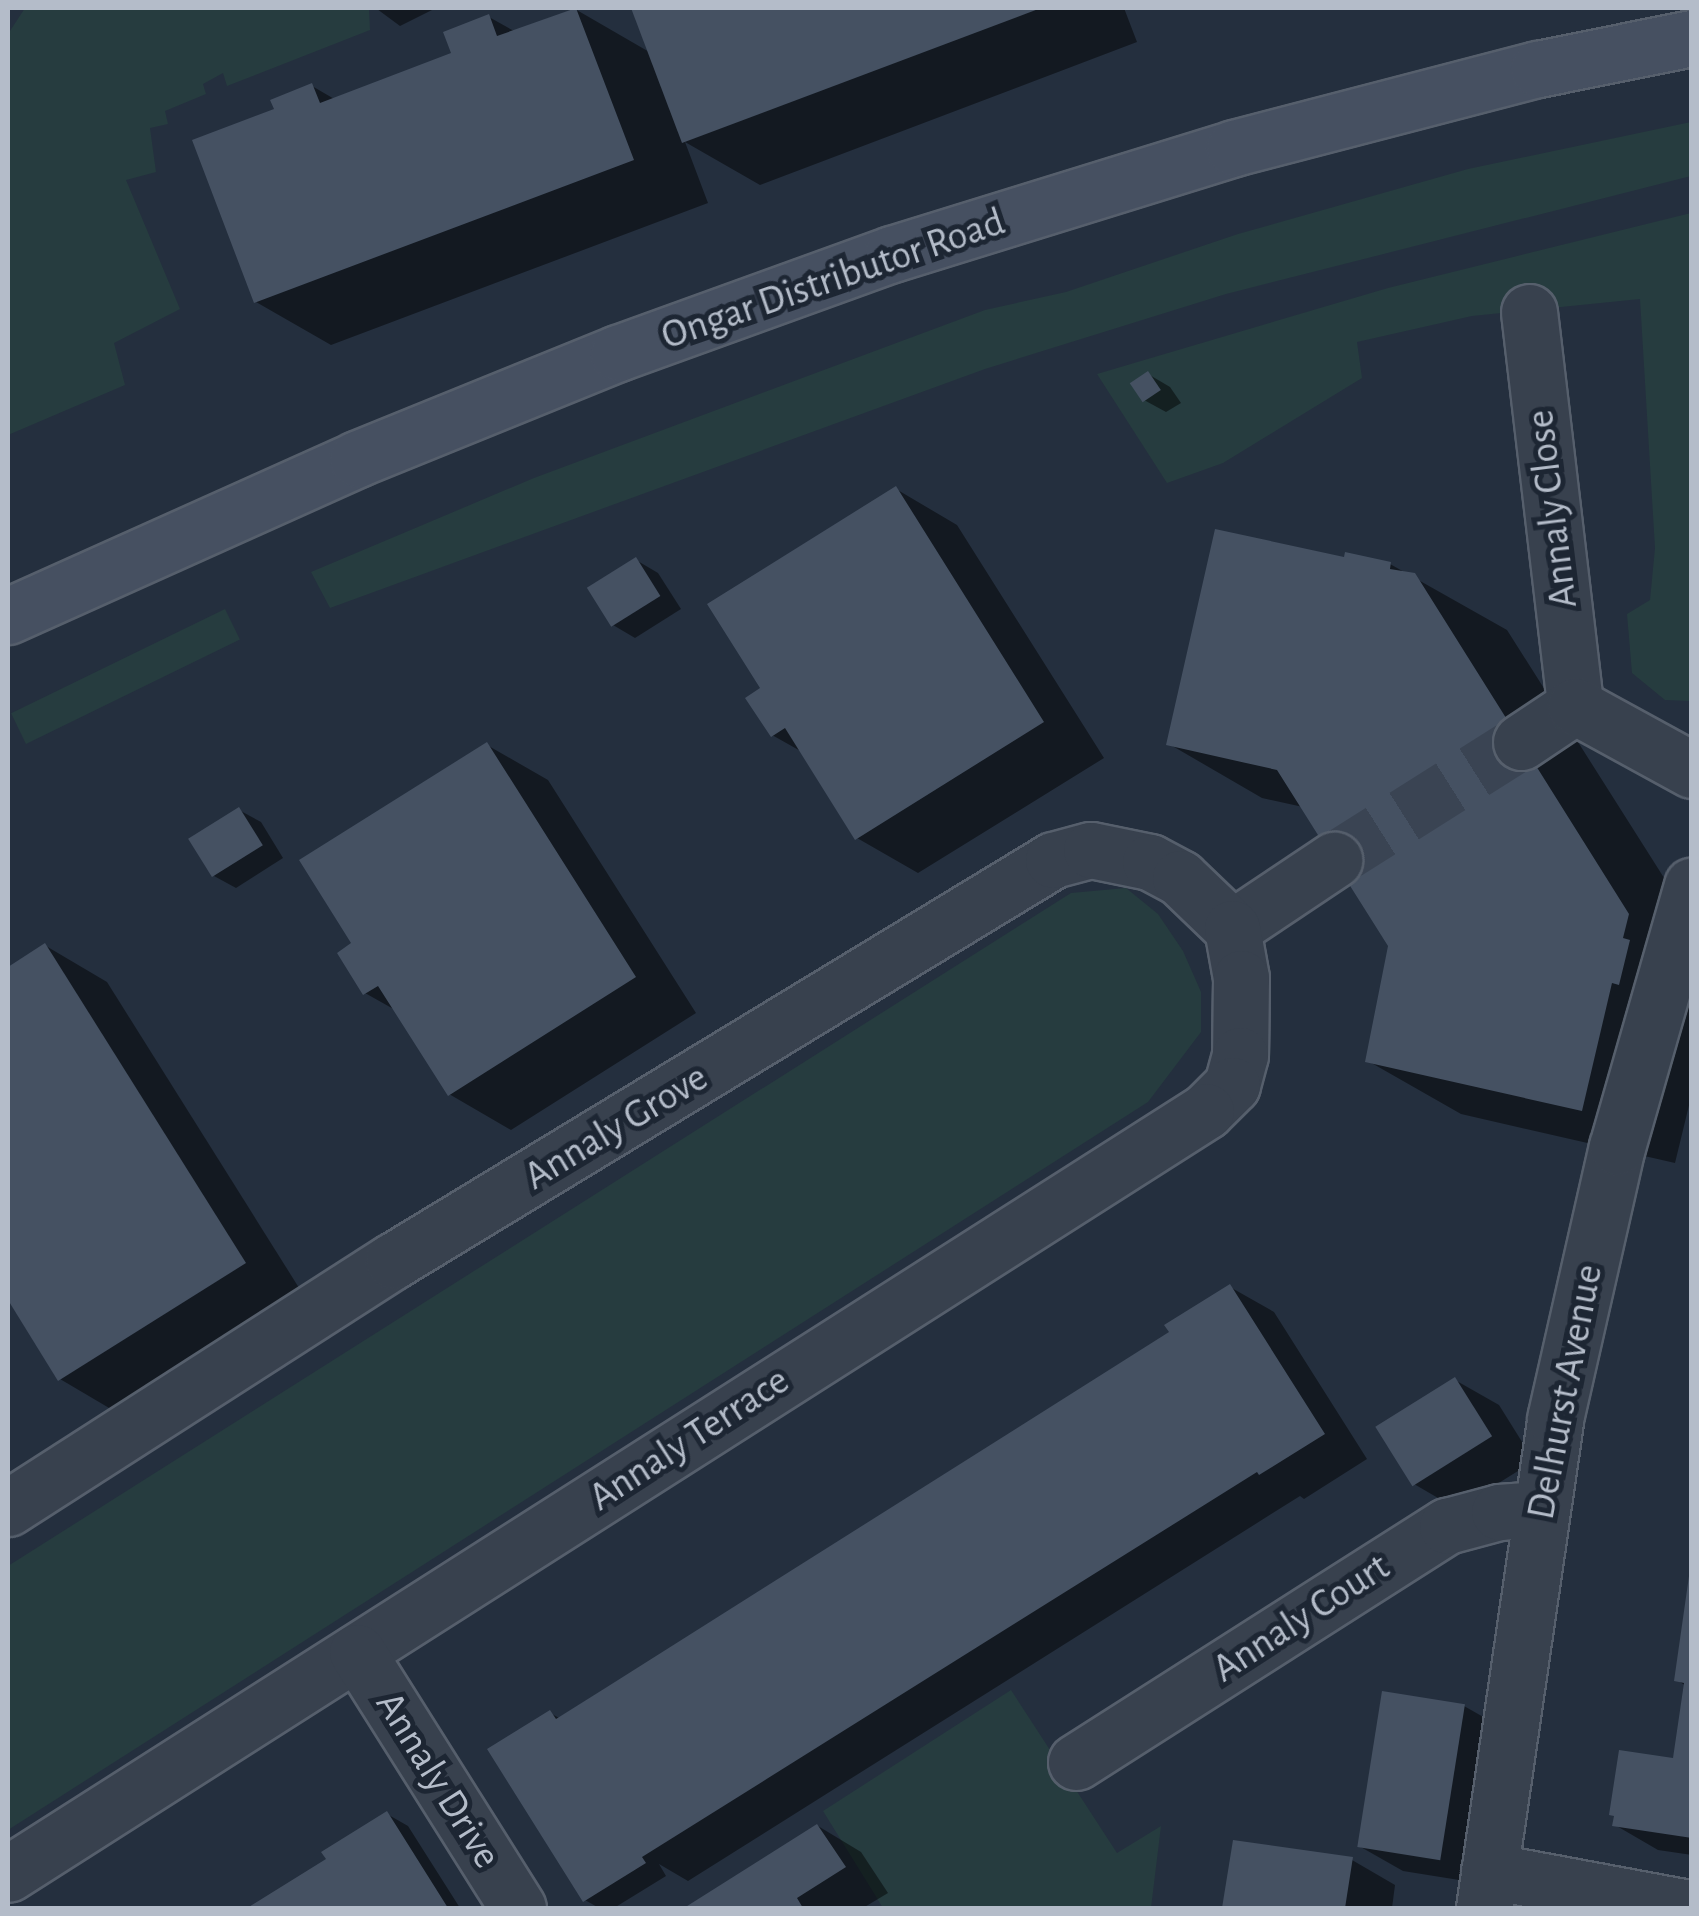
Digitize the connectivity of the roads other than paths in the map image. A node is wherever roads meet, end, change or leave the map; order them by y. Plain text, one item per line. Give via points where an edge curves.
1 (1692, 38) edge
2 (1530, 312) dead end
3 (8, 616) edge
4 (1575, 706) junction
5 (1520, 742) tunnel mouth
6 (1692, 770) edge
7 (1334, 860) tunnel mouth
8 (1692, 886) edge
9 (1232, 928) junction
10 (8, 1508) edge
11 (1540, 1510) junction
12 (357, 1652) junction
13 (1076, 1762) dead end
14 (8, 1874) edge
15 (1487, 1890) edge
16 (518, 1908) edge
17 (1688, 1908) edge

1 - 3 street, Ongar Distributor Road via 1538,69 1234,148 892,254 618,353 356,459
2 - 4 street, Annaly Close
4 - 5 street
4 - 6 street
7 - 9 street
8 - 11 street, Delhurst Avenue via 1617,1147
9 - 10 street, Annaly Grove via 1180,878 1150,862 1091,850 1053,860 392,1262
9 - 12 street, Annaly Terrace via 1242,978 1240,1055 1232,1085 1206,1111
11 - 13 street, Annaly Court via 1447,1526
11 - 15 street, Delhurst Avenue
12 - 14 street, Annaly Terrace
12 - 16 street, Annaly Drive
15 - 17 street

